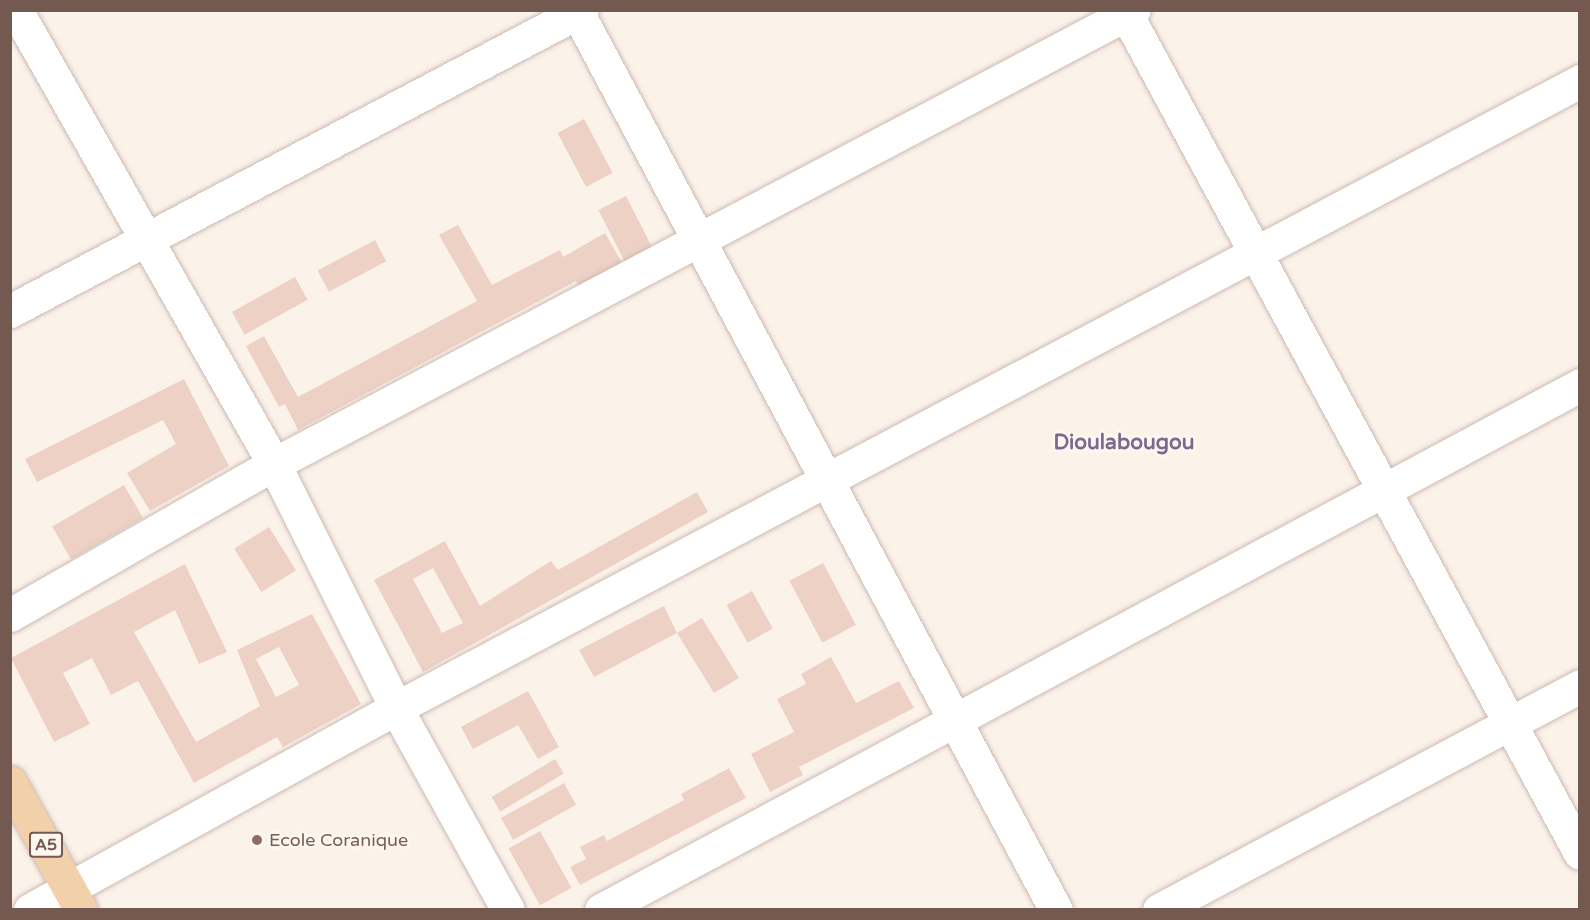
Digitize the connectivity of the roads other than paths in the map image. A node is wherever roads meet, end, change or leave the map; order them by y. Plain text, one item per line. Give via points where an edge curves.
1 (16, 10) edge
2 (579, 11) edge
3 (1128, 12) edge
4 (1580, 81) edge
5 (147, 236) junction
6 (697, 242) junction
7 (1253, 254) junction
8 (10, 311) edge
9 (1580, 385) edge
10 (274, 464) junction
11 (829, 478) junction
12 (1384, 492) junction
13 (10, 615) edge
14 (1580, 686) edge
15 (396, 708) junction
16 (954, 719) junction
17 (1511, 722) junction
18 (10, 782) edge
19 (1580, 853) edge
20 (75, 899) edge
21 (30, 909) edge
22 (508, 909) edge
23 (601, 909) edge
24 (1056, 909) edge
25 (1159, 909) edge

1 - 5 street
2 - 5 street
2 - 6 street
3 - 6 street
3 - 7 street
4 - 7 street
5 - 8 street
5 - 10 street
6 - 10 street
6 - 11 street
7 - 11 street
7 - 12 street
9 - 12 street
10 - 13 street
10 - 15 street
11 - 15 street
11 - 16 street
12 - 16 street
12 - 17 street
14 - 17 street
15 - 20 street
15 - 22 street
16 - 23 street
16 - 24 street
17 - 19 street
17 - 25 street
18 - 20 main road, A5
20 - 21 street

